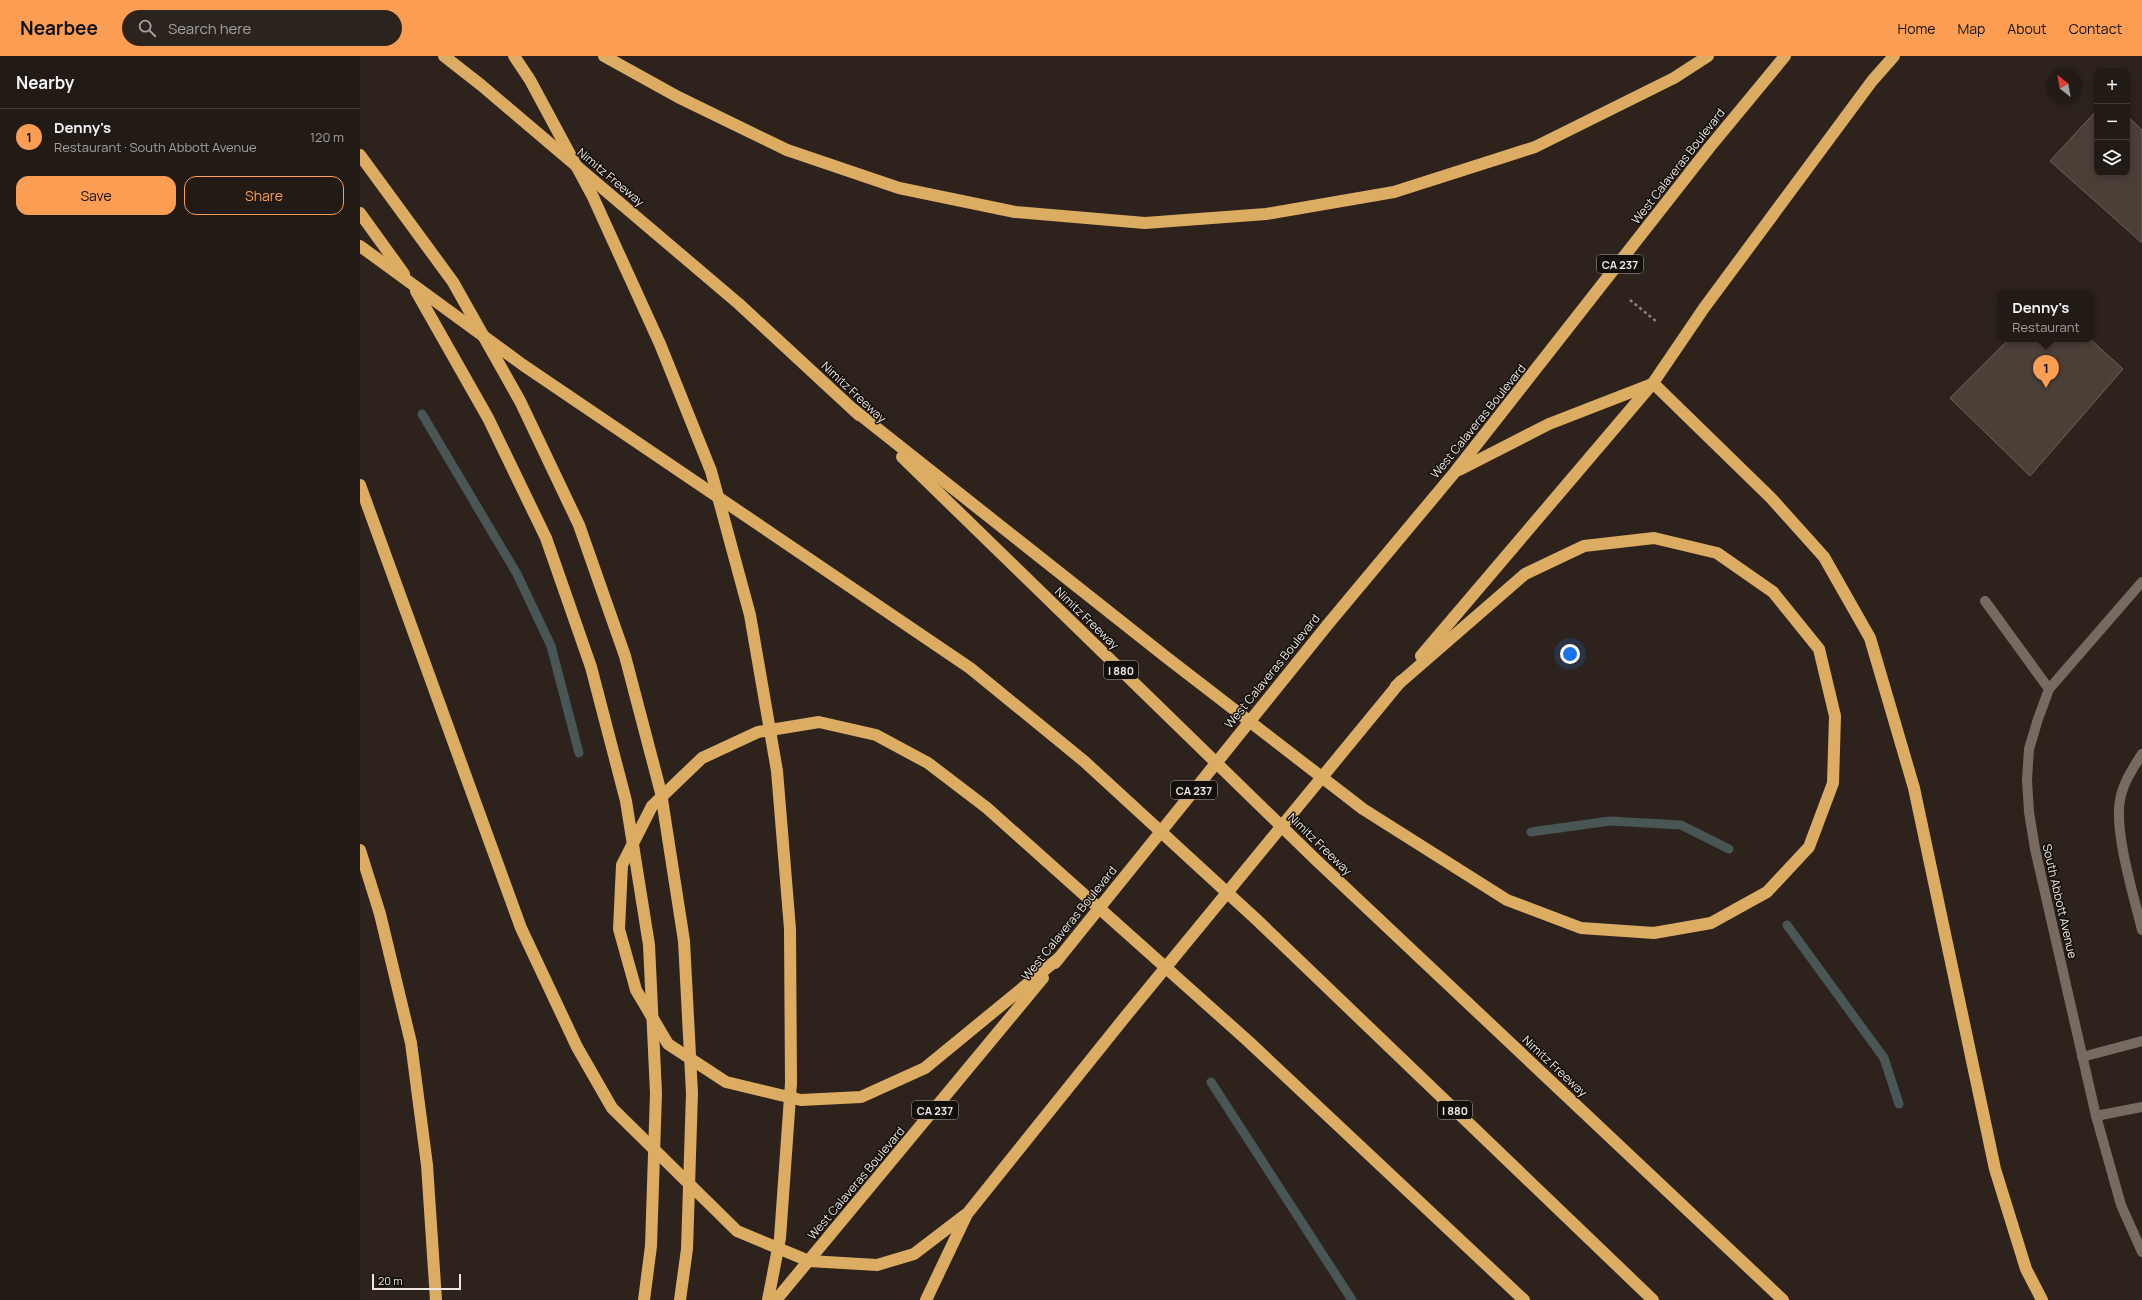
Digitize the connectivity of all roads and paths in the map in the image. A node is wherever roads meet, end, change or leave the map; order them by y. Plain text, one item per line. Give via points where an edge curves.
1 (444, 56) edge
2 (514, 56) edge
3 (604, 56) edge
4 (1708, 56) edge
5 (1785, 56) edge
6 (1894, 56) edge
7 (360, 155) edge
8 (360, 213) edge
9 (360, 246) edge
10 (1630, 300) dead end
11 (1658, 322) dead end
12 (1653, 383) junction
13 (854, 410) junction
14 (1455, 472) junction
15 (360, 485) edge
16 (2142, 582) edge
17 (1985, 601) dead end
18 (1396, 686) junction
19 (2049, 689) junction
20 (2142, 754) edge
21 (360, 850) edge
22 (2142, 930) edge
23 (1059, 958) junction
24 (2142, 1041) edge
25 (2082, 1057) junction
26 (2142, 1106) edge
27 (2096, 1116) junction
28 (967, 1214) junction
29 (2142, 1252) edge
30 (809, 1261) junction
31 (437, 1296) edge
32 (644, 1300) edge
33 (680, 1300) edge
34 (768, 1300) edge
35 (776, 1300) edge
36 (926, 1300) edge
37 (1524, 1300) edge
38 (1653, 1300) edge
39 (1783, 1300) edge
40 (2042, 1300) edge

1 - 13 highway, Nimitz Freeway / I 880 via 739,304
2 - 34 highway via 530,80 593,197 660,344 711,471 750,615 777,771 790,929 792,1083 780,1238
3 - 4 highway via 678,97 787,150 899,188 1015,212 1145,223 1266,214 1394,192 1535,147 1674,78
5 - 14 highway, West Calaveras Boulevard / CA 237 via 1709,148
6 - 12 highway via 1872,81 1704,308
7 - 33 highway via 453,282 520,401 579,525 625,656 661,793 684,941 692,1093 687,1249
8 - 32 highway via 423,301 488,418 546,538 590,667 626,801 649,945 656,1093 651,1246
9 - 38 highway, I 880 via 530,370 970,668 1073,752 1257,920
10 - 11 path
12 - 14 highway via 1549,424
12 - 18 highway
12 - 40 highway via 1771,498 1824,557 1870,638 1914,788 1995,1169 2026,1269
13 - 18 highway via 1363,809 1515,903 1581,928 1654,933 1711,923 1767,892 1809,847 1833,783 1835,716 1819,649 1773,592 1717,553 1654,538 1584,546 1525,574
13 - 39 highway, Nimitz Freeway / I 880 via 1314,858
14 - 23 highway, West Calaveras Boulevard / CA 237 via 1329,623
15 - 30 highway via 521,928 577,1047 612,1108 737,1230
16 - 19 street, South Abbott Avenue
17 - 19 street
18 - 28 highway
19 - 25 street, South Abbott Avenue via 2029,749 2029,812 2036,856
20 - 22 street via 2129,773 2120,801 2121,837
21 - 31 highway via 380,914 411,1044 427,1165
23 - 30 highway, West Calaveras Boulevard / CA 237
23 - 37 highway via 925,1068 861,1096 801,1100 726,1082 668,1044 636,990 619,929 622,865 652,806 702,758 758,732 819,722 876,735 928,763 987,808 1254,1047
24 - 25 street
25 - 27 street, South Abbott Avenue
26 - 27 street
27 - 29 street, South Abbott Avenue via 2121,1205
28 - 30 highway via 914,1254 876,1265
28 - 36 highway
30 - 35 highway, West Calaveras Boulevard / CA 237

